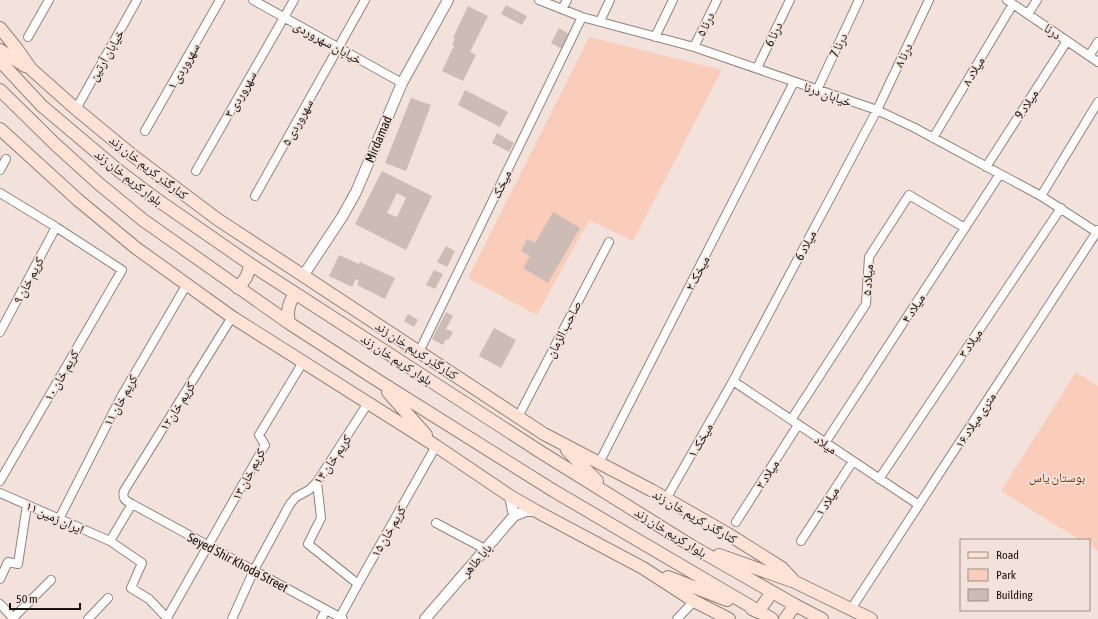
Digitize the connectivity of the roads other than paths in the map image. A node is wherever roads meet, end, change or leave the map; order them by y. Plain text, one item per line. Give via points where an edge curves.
1 (49, 0) edge
2 (137, 0) edge
3 (220, 0) edge
4 (253, 0) edge
5 (294, 0) edge
6 (365, 0) edge
7 (448, 0) edge
8 (538, 0) edge
9 (567, 0) edge
10 (610, 0) edge
11 (673, 0) edge
12 (717, 0) edge
13 (790, 0) edge
14 (859, 0) edge
15 (930, 0) edge
16 (1037, 0) edge
17 (1010, 2) edge
18 (562, 9) junction
19 (1028, 14) junction
20 (582, 17) junction
21 (284, 18) junction
22 (600, 21) junction
23 (0, 28) edge
24 (28, 37) dead end
25 (655, 37) junction
26 (1067, 41) junction
27 (1098, 42) edge
28 (338, 47) junction
29 (694, 47) junction
30 (0, 50) edge
31 (1090, 56) junction
32 (0, 61) edge
33 (1098, 62) edge
34 (757, 68) junction
35 (32, 70) junction
36 (794, 82) junction
37 (402, 83) junction
38 (0, 90) edge
39 (818, 90) junction
40 (1098, 102) edge
41 (76, 109) junction
42 (877, 110) junction
43 (0, 129) edge
44 (145, 131) dead end
45 (933, 138) junction
46 (6, 159) dead end
47 (986, 167) junction
48 (0, 170) edge
49 (196, 172) dead end
50 (1000, 174) junction
51 (0, 193) edge
52 (255, 196) dead end
53 (1041, 196) junction
54 (193, 201) junction
55 (1060, 208) junction
56 (182, 217) junction
57 (56, 227) junction
58 (965, 228) junction
59 (1098, 232) edge
60 (609, 242) dead end
61 (250, 264) junction
62 (303, 276) junction
63 (187, 284) junction
64 (238, 288) junction
65 (298, 295) junction
66 (232, 317) junction
67 (289, 323) junction
68 (0, 332) edge
69 (419, 352) junction
70 (303, 362) junction
71 (377, 380) junction
72 (733, 381) junction
73 (368, 403) junction
74 (518, 416) junction
75 (791, 420) junction
76 (798, 425) junction
77 (559, 442) junction
78 (825, 443) junction
79 (436, 446) junction
80 (852, 461) junction
81 (599, 463) junction
82 (879, 479) junction
83 (0, 480) edge
84 (317, 482) junction
85 (0, 493) edge
86 (609, 494) junction
87 (123, 496) joint
88 (510, 496) junction
89 (666, 499) junction
90 (132, 504) junction
91 (27, 505) junction
92 (919, 506) junction
93 (536, 511) junction
94 (514, 516) junction
95 (58, 519) junction
96 (736, 522) dead end
97 (436, 523) dead end
98 (110, 541) junction
99 (801, 541) dead end
100 (690, 545) junction
101 (208, 546) junction
102 (485, 549) junction
103 (643, 568) junction
104 (254, 570) junction
105 (0, 579) edge
106 (51, 580) dead end
107 (795, 582) junction
108 (358, 584) junction
109 (772, 592) junction
110 (108, 598) dead end
111 (694, 600) junction
112 (0, 604) edge
113 (795, 605) junction
114 (851, 609) junction
115 (326, 610) junction
116 (758, 612) junction
117 (14, 618) edge
118 (342, 618) edge
119 (88, 619) edge
120 (232, 619) edge
121 (321, 619) edge
122 (425, 619) edge
123 (677, 619) edge
124 (729, 619) edge
125 (772, 619) edge
126 (785, 619) edge
127 (822, 619) edge
128 (871, 619) edge

1 - 24 street
2 - 41 street, خیابان آرتین
3 - 44 street, سهروردی ۱
4 - 21 street, خیابان سهروردی
5 - 21 street, سهروردی ۳
6 - 28 street, سهروردی ۵
7 - 37 street, Mirdamad
8 - 18 street, خیابان درنا
9 - 18 street
10 - 22 street
11 - 25 street
12 - 29 street, درنا ۵
13 - 34 street, درنا 6
14 - 39 street, درنا 7
15 - 42 street, درنا ۸
16 - 19 street
17 - 19 street, درنا
17 - 45 street, میلاد ۸
18 - 20 street, خیابان درنا
19 - 26 street, درنا
20 - 22 street, خیابان درنا
20 - 69 street, میخک
21 - 28 street, خیابان سهروردی
21 - 49 street, سهروردی ۳
22 - 25 street, خیابان درنا
23 - 35 main road, کنارگذر کریم خان زند
25 - 29 street, خیابان درنا
26 - 31 street, درنا
26 - 47 street, میلاد 9
27 - 31 street
28 - 37 street, خیابان سهروردی
28 - 52 street, سهروردی ۵
29 - 34 street, خیابان درنا
30 - 35 main road
31 - 33 street, درنا
32 - 56 main road, بلوار کریم خان زند via 42,106 118,171
34 - 36 street, خیابان درنا
35 - 41 main road, کنارگذر کریم خان زند
36 - 39 street, خیابان درنا
36 - 81 street, میخک ۲
37 - 62 street, Mirdamad via 356,192
38 - 64 main road, بلوار کریم خان زند via 98,183 143,220
39 - 42 street, خیابان درنا
40 - 53 street
41 - 54 main road, کنارگذر کریم خان زند
42 - 45 street, خیابان درنا
42 - 72 street, میلاد 6
43 - 63 main road via 101,220
45 - 47 street, خیابان درنا
46 - 48 street
47 - 50 street, خیابان درنا
50 - 53 street, خیابان درنا
50 - 58 street, میلاد ۴
51 - 57 street
53 - 55 street, خیابان درنا
54 - 56 main road
54 - 62 main road, کنارگذر کریم خان زند
55 - 59 street, خیابان درنا
55 - 82 street, میلاد ۳
56 - 61 main road, بلوار کریم خان زند
57 - 68 street, کریم خان ۹
57 - 83 street, کریم خان ۱۰ via 122,270
58 - 75 street, میلاد ۵ via 909,195 869,257 866,304
58 - 78 street, میلاد ۴
59 - 92 street, ۱۶ متری میلاد
60 - 74 street, صاحب الزمان
61 - 64 main road via 247,278
61 - 65 main road, بلوار کریم خان زند
62 - 69 main road, کنارگذر کریم خان زند
63 - 66 main road
63 - 95 street, کریم خان ۱۱ via 121,397
64 - 67 main road, بلوار کریم خان زند
65 - 67 main road via 290,302 287,315
65 - 86 main road, بلوار کریم خان زند
66 - 70 main road
66 - 87 street, کریم خان۱۲
67 - 71 main road, بلوار کریم خان زند
69 - 74 main road, کنارگذر کریم خان زند
70 - 73 main road
70 - 101 street, کریم خان ۱۳ via 258,435 265,445
71 - 79 main road
71 - 116 main road, بلوار کریم خان زند via 554,491
72 - 75 street, میلاد
72 - 89 street, میخک ۱
73 - 79 main road
73 - 84 street, کریم خان ۱۴
74 - 77 main road, کنارگذر کریم خان زند
75 - 76 street, میلاد
76 - 78 street, میلاد
76 - 96 street, میلاد ۲
77 - 81 main road, کنارگذر کریم خان زند
77 - 86 main road
78 - 80 street, میلاد
79 - 88 main road
79 - 108 street, کریم خان ۱۵
80 - 82 street, میلاد
80 - 99 street, میلاد ۱
81 - 89 main road, کنارگذر کریم خان زند
82 - 92 street, میلاد
84 - 104 street, کریم خان ۱۴ via 290,504
84 - 108 street via 321,518 308,544
85 - 91 street, ایران زمین ۱۱
86 - 100 main road, بلوار کریم خان زند
87 - 90 street, Seyed Shir Khoda Street
88 - 93 main road
88 - 94 street
89 - 107 main road, کنارگذر کریم خان زند via 782,568
90 - 98 street
90 - 101 street, Seyed Shir Khoda Street
91 - 95 street, ایران زمین ۱۱
91 - 105 street via 18,564 8,562
92 - 114 street, ۱۶ متری میلاد
93 - 94 street via 526,511
93 - 103 main road
94 - 102 street, بابا طاهر
95 - 98 street, ایران زمین ۱۱
97 - 102 street
98 - 101 street, ایران زمین ۱۱ via 142,563 131,588 149,598 167,618
100 - 107 main road
100 - 109 main road, بلوار کریم خان زند
101 - 104 street, Seyed Shir Khoda Street
102 - 122 street, بابا طاهر
103 - 111 main road
103 - 116 main road
104 - 115 street, Seyed Shir Khoda Street
104 - 120 street, کریم خان ۱۴
106 - 117 street
107 - 114 main road, کنارگذر کریم خان زند
108 - 118 street, کریم خان ۱۵
109 - 113 main road, بلوار کریم خان زند
109 - 116 main road
110 - 119 street
111 - 123 street
111 - 124 main road
112 - 117 street
113 - 126 main road
113 - 127 main road, بلوار کریم خان زند
114 - 128 main road, کنارگذر کریم خان زند
115 - 118 street, Seyed Shir Khoda Street
115 - 121 street
116 - 125 main road, بلوار کریم خان زند

